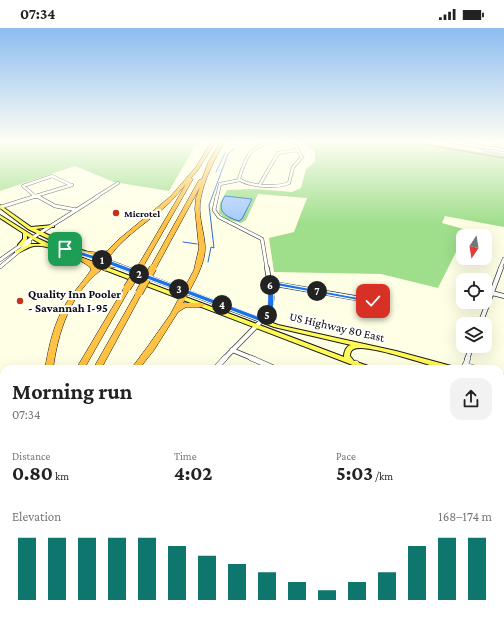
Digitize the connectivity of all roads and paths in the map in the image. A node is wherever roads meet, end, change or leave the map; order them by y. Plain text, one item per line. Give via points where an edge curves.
1 (197, 169) edge
2 (197, 169) edge
3 (207, 169) edge
4 (208, 169) edge
5 (242, 169) edge
6 (269, 169) edge
7 (293, 169) edge
8 (240, 181) junction
9 (118, 183) dead end
10 (260, 184) junction
11 (36, 197) junction
12 (0, 206) edge
13 (77, 210) junction
14 (0, 216) edge
15 (52, 226) junction
16 (29, 227) junction
17 (25, 233) junction
18 (37, 237) junction
19 (20, 245) junction
20 (49, 246) junction
21 (80, 251) junction
22 (112, 251) junction
23 (16, 252) junction
24 (91, 256) junction
25 (81, 259) junction
26 (504, 259) edge
27 (0, 260) edge
28 (103, 266) junction
29 (120, 266) joint
30 (0, 267) edge
31 (502, 269) edge
32 (91, 276) junction
33 (270, 283) junction
34 (492, 293) joint
35 (184, 294) junction
36 (504, 296) edge
37 (373, 301) dead end
38 (202, 305) junction
39 (173, 315) junction
40 (261, 320) junction
41 (256, 326) junction
42 (373, 348) junction
43 (232, 350) junction
44 (469, 353) edge
45 (50, 365) edge
46 (82, 365) edge
47 (99, 365) edge
48 (138, 365) edge
49 (218, 365) edge
50 (267, 365) edge
51 (353, 365) edge
52 (354, 365) edge
53 (438, 365) edge
54 (465, 365) edge

1 - 22 highway via 164,206 132,231
2 - 46 highway, bridge
3 - 47 highway, bridge
4 - 35 highway via 198,198 201,259
5 - 8 street via 238,179
6 - 10 street
7 - 10 street via 289,183 282,186
8 - 10 street
8 - 33 street via 220,184 214,210 219,217 262,239
9 - 13 street
11 - 11 street via 72,185 52,176 23,186
11 - 12 street
11 - 13 street via 55,206
12 - 16 main road, US Highway 80 East
13 - 15 street
14 - 17 main road, US Highway 80 East
14 - 18 main road
15 - 16 main road
15 - 18 street
16 - 18 main road, US Highway 80 East
17 - 18 main road, US Highway 80 East
17 - 19 main road via 25,240
18 - 19 street
18 - 20 main road, US Highway 80 East
18 - 21 main road, US Highway 80 East
18 - 23 street
18 - 24 main road via 65,249
19 - 27 street
20 - 23 main road via 31,245
20 - 25 main road, US Highway 80 East
21 - 22 highway via 100,255
21 - 24 main road, US Highway 80 East
22 - 28 highway
23 - 30 street
24 - 28 main road, US Highway 80 East
25 - 28 main road, US Highway 80 East
25 - 32 highway via 93,266
26 - 31 street
28 - 29 highway
28 - 32 highway
28 - 35 main road, US Highway 80 East
29 - 35 main road, US Highway 80 East
31 - 34 street
32 - 45 highway via 73,298 58,325
33 - 37 street
33 - 40 street via 271,306 269,313
34 - 36 street
35 - 38 main road, US Highway 80 East
35 - 39 highway
35 - 40 main road, US Highway 80 East
38 - 39 highway via 184,305
38 - 41 main road, US Highway 80 East
39 - 48 highway
40 - 41 street
40 - 42 main road, US Highway 80 East via 296,331
41 - 43 street
41 - 51 main road, US Highway 80 East
42 - 52 main road via 349,348 346,352 347,357
42 - 53 main road, US Highway 80 East
43 - 49 street
43 - 50 street
44 - 54 street

